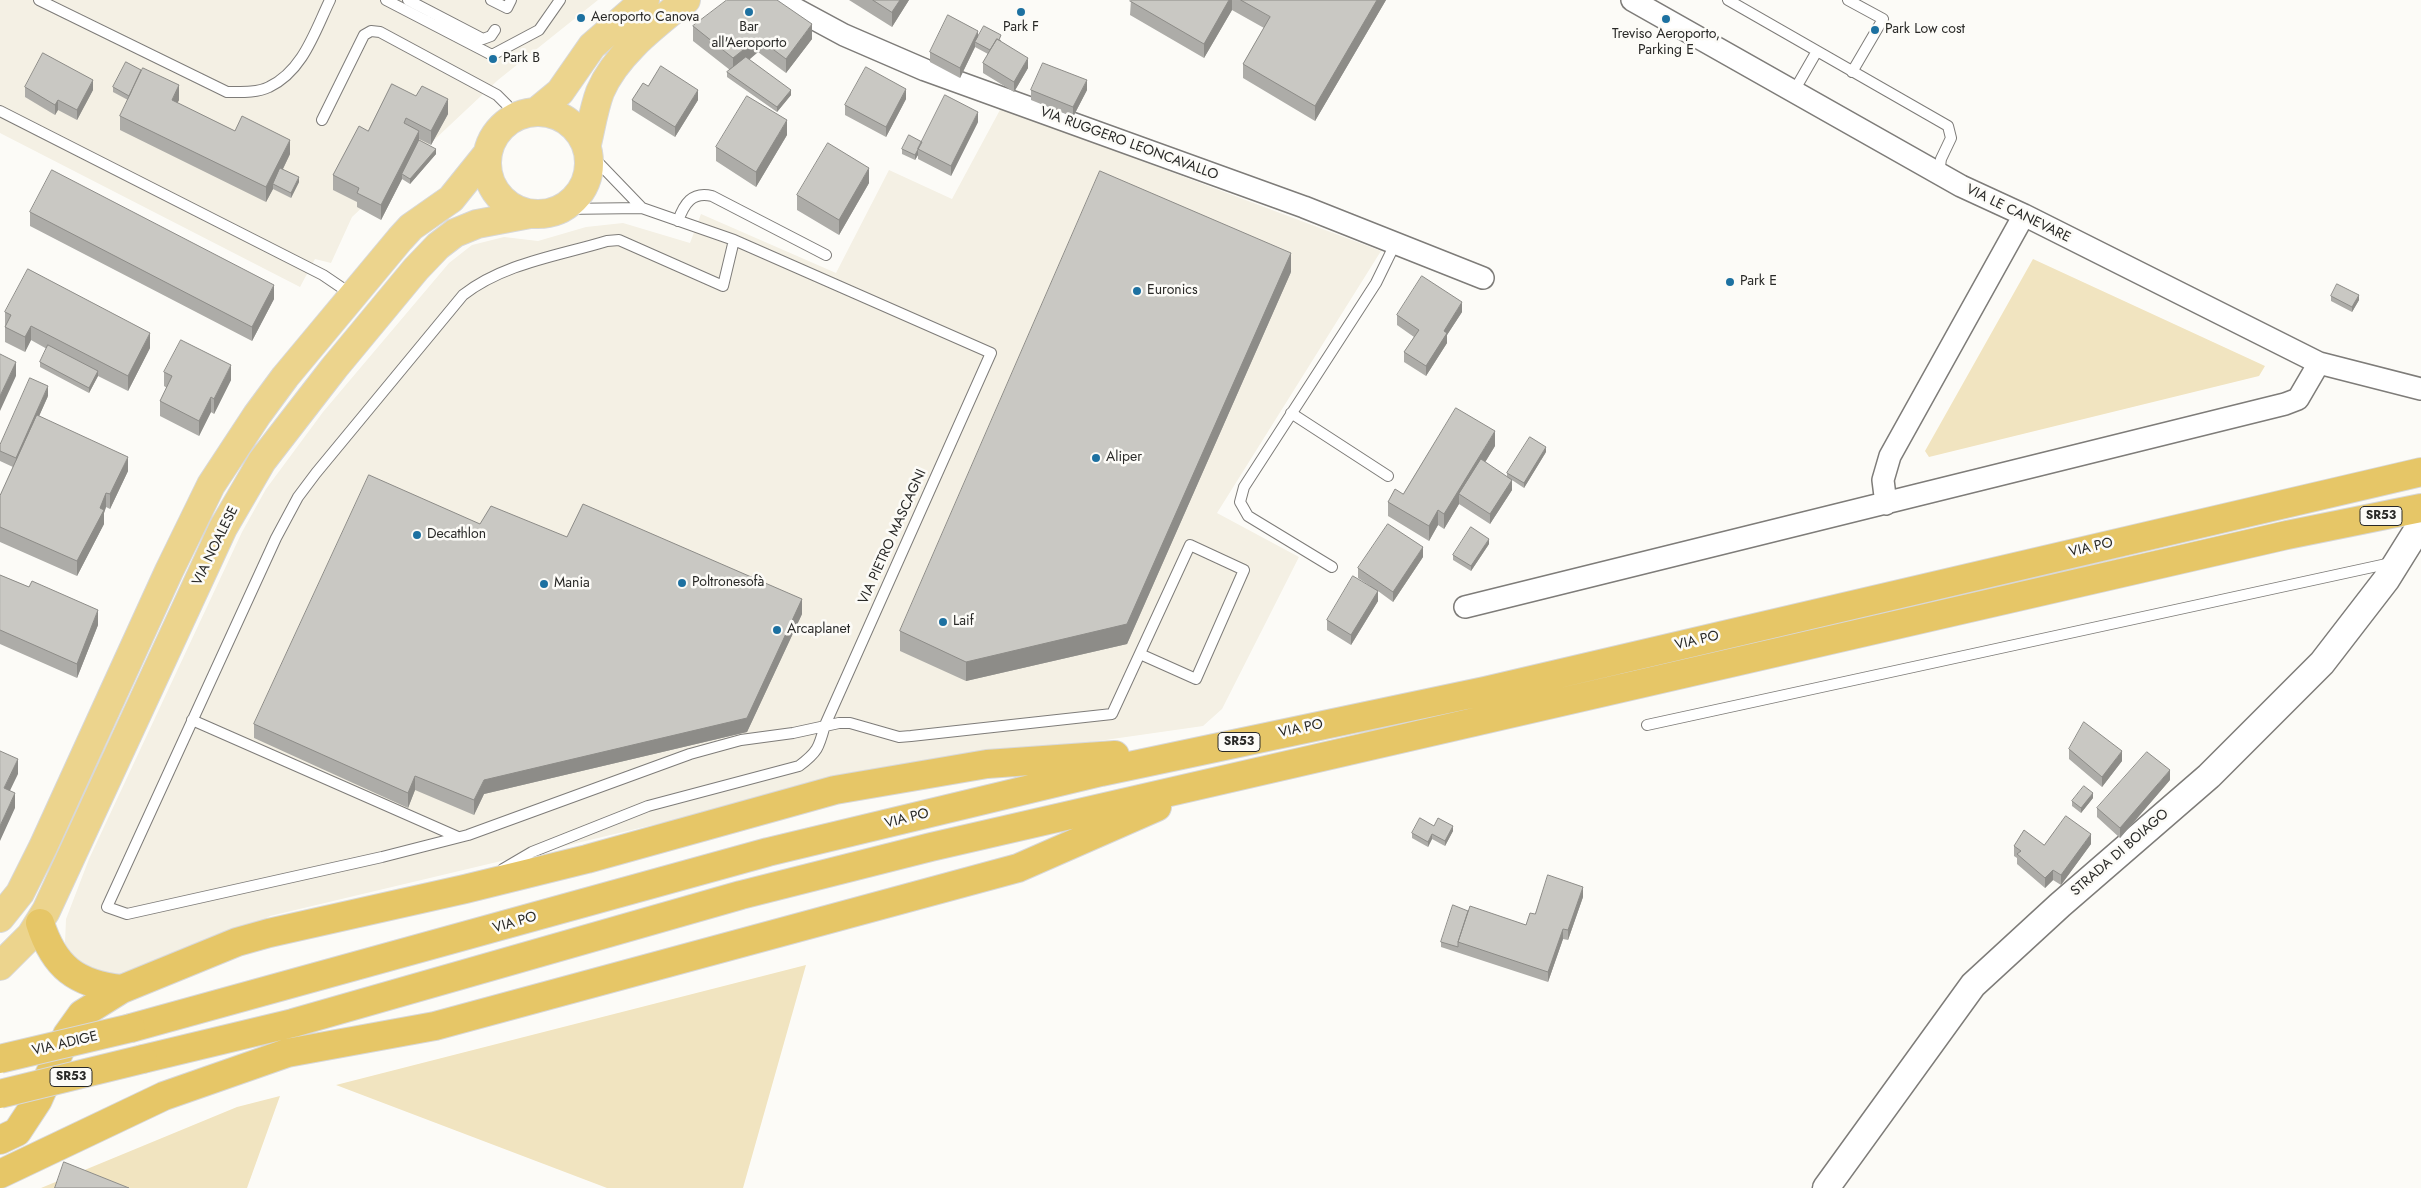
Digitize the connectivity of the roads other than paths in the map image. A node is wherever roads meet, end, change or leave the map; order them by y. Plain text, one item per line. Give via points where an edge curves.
1 (39, 0) edge
2 (330, 0) edge
3 (386, 0) edge
4 (408, 0) edge
5 (491, 0) edge
6 (512, 0) edge
7 (565, 0) edge
8 (645, 0) edge
9 (686, 0) edge
10 (779, 0) edge
11 (1632, 0) edge
12 (1728, 0) edge
13 (1848, 0) edge
14 (558, 4) edge
15 (495, 30) dead end
16 (1817, 51) junction
17 (1852, 72) junction
18 (1794, 91) junction
19 (0, 111) edge
20 (524, 114) junction
21 (322, 120) dead end
22 (588, 149) junction
23 (488, 153) junction
24 (1939, 173) junction
25 (642, 208) junction
26 (562, 209) junction
27 (530, 214) junction
28 (2024, 215) junction
29 (678, 221) junction
30 (734, 240) junction
31 (1396, 242) junction
32 (826, 255) dead end
33 (1482, 278) dead end
34 (353, 296) junction
35 (2319, 363) junction
36 (2421, 389) edge
37 (1291, 413) junction
38 (2421, 472) edge
39 (1388, 476) dead end
40 (1886, 504) junction
41 (2421, 508) edge
42 (2421, 524) edge
43 (2397, 562) junction
44 (1332, 567) dead end
45 (1465, 607) dead end
46 (1140, 654) junction
47 (192, 720) junction
48 (825, 725) junction
49 (1647, 725) dead end
50 (1209, 748) junction
51 (1219, 780) junction
52 (458, 837) junction
53 (464, 889) junction
54 (0, 918) edge
55 (40, 922) junction
56 (0, 966) edge
57 (122, 989) junction
58 (131, 1028) joint
59 (0, 1059) edge
60 (0, 1094) edge
61 (0, 1140) edge
62 (0, 1174) edge
63 (1826, 1188) edge

1 - 2 lane via 227,92 246,92 268,88 298,64
3 - 14 lane via 492,55 539,30
4 - 15 lane via 482,39 491,36
5 - 6 lane via 508,8
7 - 14 lane
8 - 20 main road via 586,53 560,92
9 - 22 main road via 614,67 600,94
10 - 31 street, VIA RUGGERO LEONCAVALLO via 844,35 982,93 1134,144
11 - 18 street, VIA LE CANEVARE
12 - 16 lane
13 - 17 lane via 1883,19
16 - 17 lane
16 - 18 lane
17 - 24 lane via 1948,126 1951,138 1941,159
18 - 24 street, VIA LE CANEVARE
19 - 34 lane via 323,275
20 - 21 lane via 490,90 380,32 371,31 364,35
20 - 22 main road via 553,113 567,120 579,130
20 - 23 main road via 501,127 492,139
22 - 25 lane, VIA PIETRO MASCAGNI
22 - 26 main road via 590,167 584,186
23 - 27 main road via 487,170 496,192 514,209
23 - 34 main road via 451,199 411,227
24 - 28 street, VIA LE CANEVARE
25 - 26 lane, VIA PIETRO MASCAGNI
25 - 29 lane, VIA PIETRO MASCAGNI
26 - 27 main road
27 - 55 main road, VIA NOALESE via 476,224 455,233 438,246 334,368 262,460 223,528
28 - 35 street, VIA LE CANEVARE
28 - 40 street via 1890,456 1883,480
29 - 30 lane, VIA PIETRO MASCAGNI
29 - 32 lane via 684,205 693,197 712,196
30 - 47 lane via 723,286 619,240 499,272 463,295 298,497
30 - 48 lane, VIA PIETRO MASCAGNI via 991,353
31 - 33 street, VIA RUGGERO LEONCAVALLO
31 - 37 lane via 1376,282
34 - 54 main road via 257,415 211,485 43,847 20,893
35 - 36 street, VIA LE CANEVARE
35 - 40 street via 2298,399 2285,404
37 - 39 lane
37 - 44 lane via 1244,487 1240,502 1248,516
38 - 50 highway, VIA PO / SR53 via 1485,691
40 - 45 street
41 - 51 highway, VIA PO / SR53 via 2277,538
42 - 43 street, STRADA DI BOIAGO
43 - 49 lane
43 - 63 street, STRADA DI BOIAGO via 2310,676 2209,776 1973,985
46 - 46 lane via 1190,545 1244,570 1196,679
46 - 48 lane via 1112,714 899,737 850,723
47 - 52 lane
47 - 52 lane via 106,907 127,914
48 - 52 lane via 742,740 690,754
48 - 53 lane, VIA PIETRO MASCAGNI via 819,748 799,766 648,806 532,852
50 - 53 highway via 987,764 835,790 587,859
50 - 58 highway, VIA PO / SR53 via 768,852
51 - 60 highway, VIA PO / SR53, bridge via 751,893 293,1022
51 - 62 highway via 1018,868 435,1026 287,1052 164,1096
53 - 57 highway via 237,942
55 - 56 main road, VIA NOALESE
55 - 57 highway via 46,944 76,977 102,987
57 - 61 highway via 82,1014 67,1035 38,1100 17,1132
58 - 59 highway, VIA ADIGE / SR53, bridge

